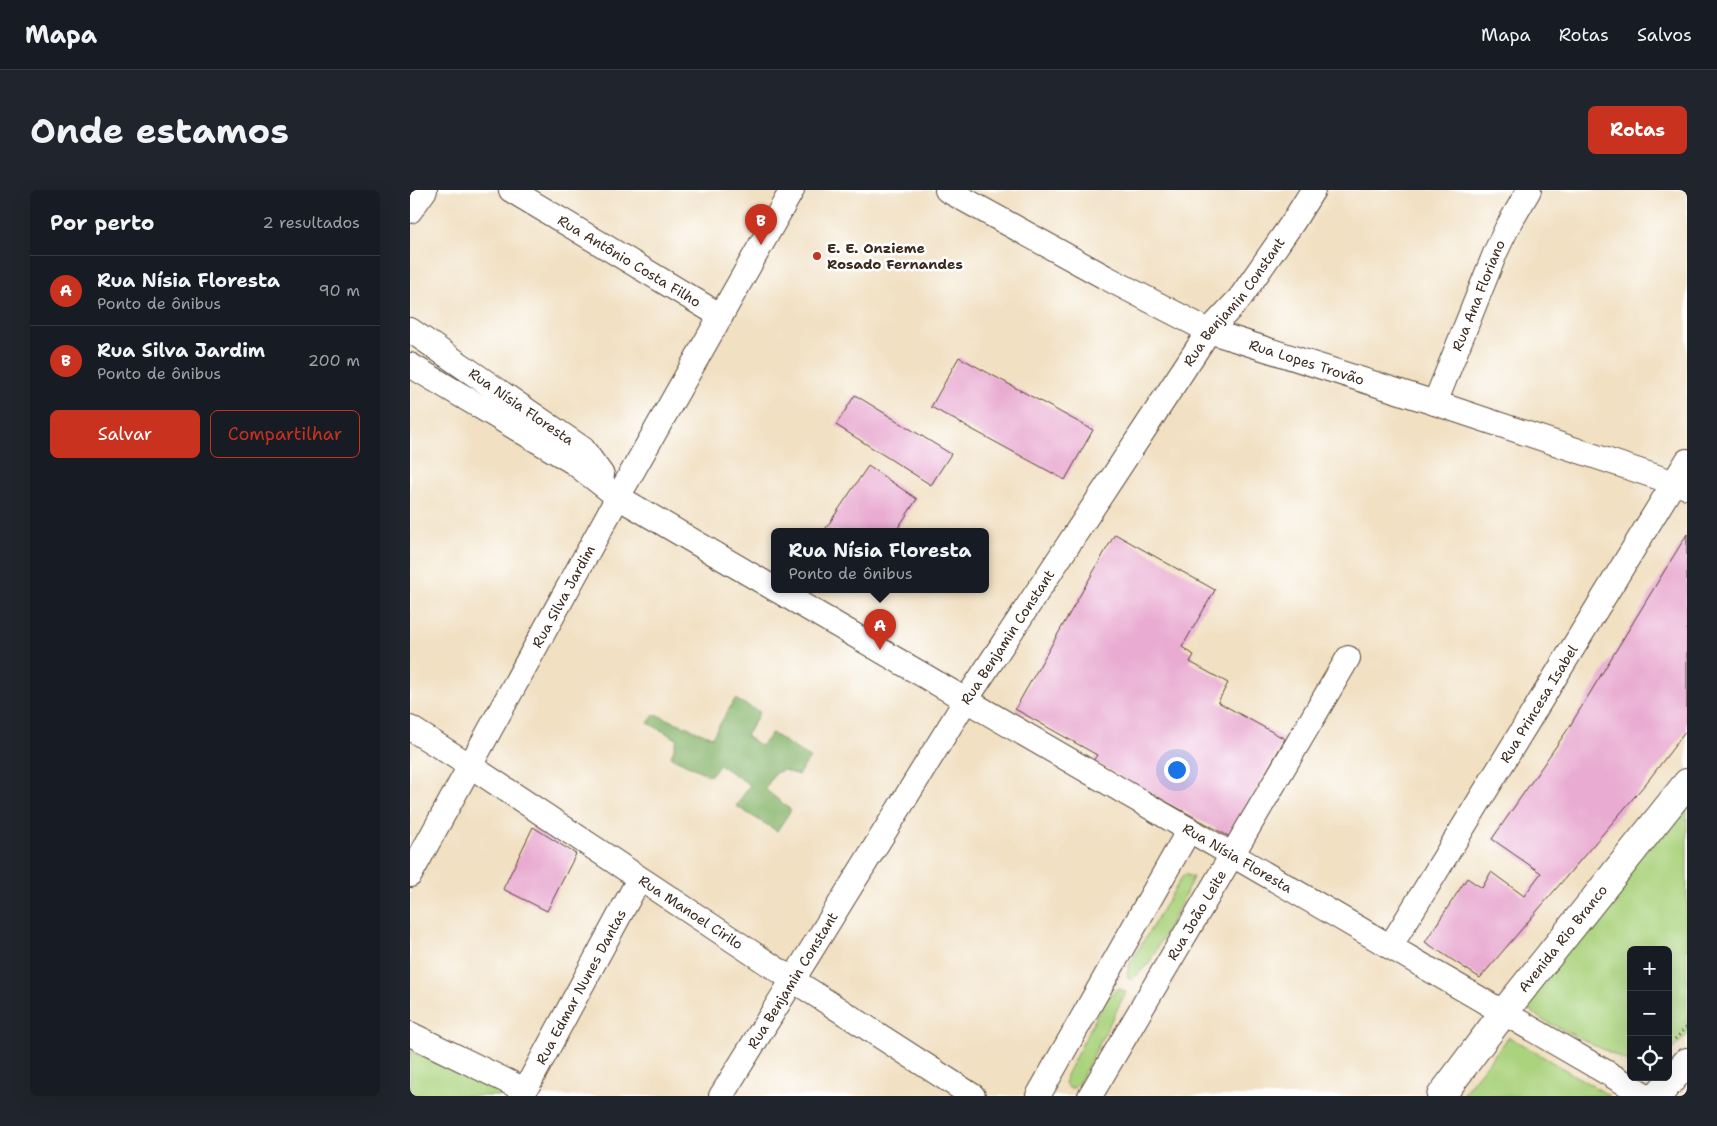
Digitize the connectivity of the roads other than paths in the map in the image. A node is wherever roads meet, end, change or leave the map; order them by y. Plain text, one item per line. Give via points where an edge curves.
1 (425, 190) edge
2 (511, 190) edge
3 (792, 190) edge
4 (1313, 190) edge
5 (1529, 190) edge
6 (957, 192) edge
7 (410, 211) edge
8 (721, 316) junction
9 (410, 330) edge
10 (1209, 331) junction
11 (410, 365) edge
12 (1435, 403) junction
13 (1687, 461) edge
14 (1680, 484) edge
15 (618, 497) junction
16 (771, 587) edge
17 (782, 593) edge
18 (1348, 658) dead end
19 (966, 700) junction
20 (410, 728) edge
21 (469, 765) junction
22 (1687, 783) edge
23 (1189, 830) junction
24 (1232, 855) junction
25 (410, 875) edge
26 (639, 878) junction
27 (1390, 947) junction
28 (793, 980) junction
29 (1504, 1012) junction
30 (410, 1034) edge
31 (1680, 1051) edge
32 (524, 1093) edge
33 (720, 1096) edge
34 (973, 1096) edge
35 (1038, 1096) edge
36 (1090, 1096) edge
37 (1441, 1096) edge
38 (1647, 1096) edge
39 (1656, 1096) edge

1 - 7 street
2 - 8 street, Rua Antônio Costa Filho
3 - 8 street, Rua Silva Jardim
4 - 10 street, Rua Benjamin Constant via 1240,298
5 - 12 street, Rua Ana Floriano via 1496,251
6 - 10 street, Rua Lopes Trovão via 1105,277
8 - 15 street, Rua Silva Jardim
9 - 15 street, Rua Nísia Floresta via 583,449
10 - 12 street, Rua Lopes Trovão
10 - 19 street, Rua Benjamin Constant
11 - 15 street, Rua Nísia Floresta via 572,462
12 - 14 street, Rua Lopes Trovão
13 - 14 street, Rua Princesa Isabel
14 - 27 street, Rua Princesa Isabel
15 - 16 street, Rua Nísia Floresta
15 - 21 street, Rua Silva Jardim
17 - 19 street, Rua Nísia Floresta
18 - 24 street, Rua João Leite
19 - 23 street, Rua Nísia Floresta
19 - 28 street, Rua Benjamin Constant
20 - 21 street, Rua Manoel Cirilo
21 - 25 street, Rua Silva Jardim
21 - 26 street, Rua Manoel Cirilo
22 - 29 main road, Avenida Rio Branco
23 - 24 street, Rua Nísia Floresta
23 - 35 street
24 - 27 street, Rua Nísia Floresta
24 - 36 street, Rua João Leite
26 - 28 street, Rua Manoel Cirilo
26 - 32 street, Rua Edmar Nunes Dantas
27 - 29 street, Rua Nísia Floresta
28 - 33 street, Rua Benjamin Constant
28 - 34 street, Rua Manoel Cirilo
29 - 37 main road, Avenida Rio Branco
29 - 38 street, Rua Nísia Floresta
30 - 32 street
31 - 39 main road

